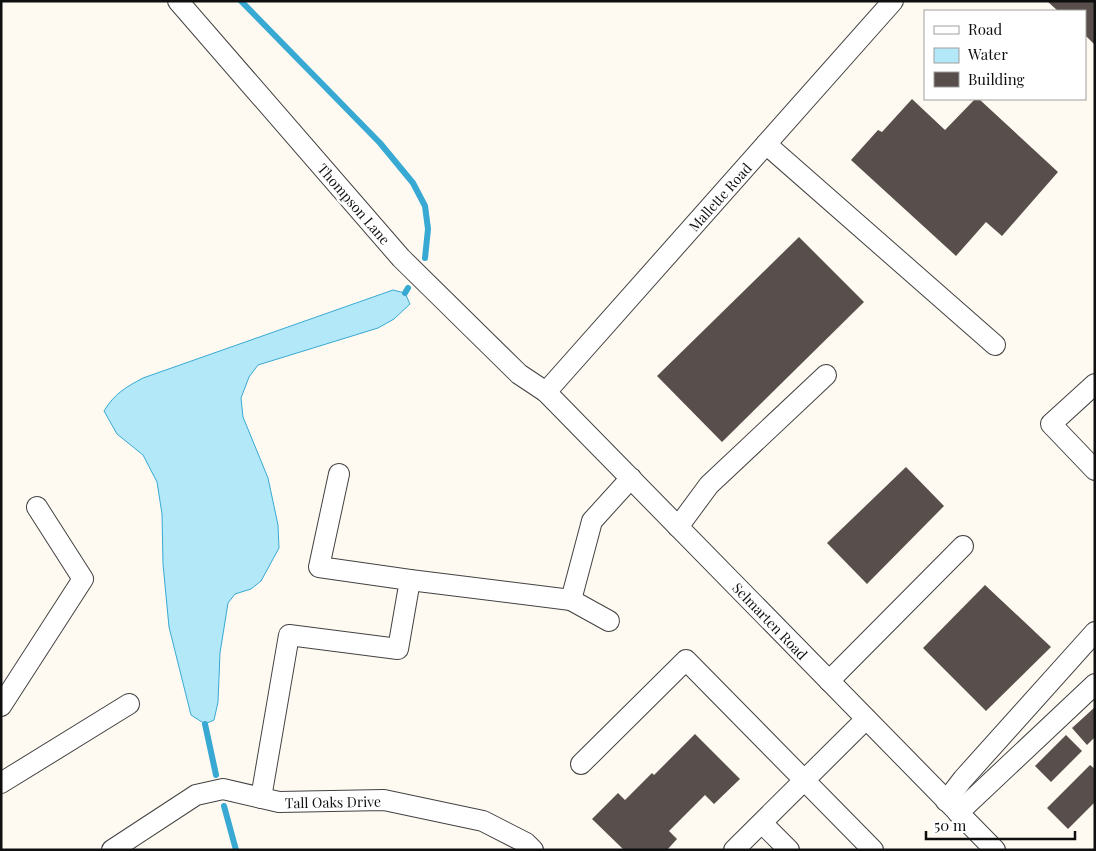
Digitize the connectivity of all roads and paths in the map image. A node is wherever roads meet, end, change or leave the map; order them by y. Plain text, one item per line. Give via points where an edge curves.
1 (178, 1) edge
2 (888, 3) edge
3 (766, 144) junction
4 (995, 345) dead end
5 (826, 375) dead end
6 (1095, 384) edge
7 (546, 392) junction
8 (1095, 470) edge
9 (339, 474) dead end
10 (631, 478) junction
11 (37, 507) dead end
12 (678, 526) junction
13 (963, 546) dead end
14 (410, 580) junction
15 (572, 600) junction
16 (609, 622) dead end
17 (1095, 632) edge
18 (829, 681) junction
19 (1095, 684) edge
20 (130, 704) dead end
21 (1, 706) edge
22 (866, 719) junction
23 (581, 764) dead end
24 (805, 780) junction
25 (1, 783) edge
26 (261, 798) junction
27 (952, 807) junction
28 (762, 823) junction
29 (112, 850) edge
30 (533, 850) edge
31 (734, 850) edge
32 (789, 850) edge
33 (873, 850) edge
34 (995, 850) edge

1 - 7 street, Thompson Lane via 401,258 519,374
2 - 3 street, Mallette Road
3 - 4 street
3 - 7 street, Mallette Road
5 - 12 street via 709,485
6 - 8 street via 1051,424
7 - 10 street, Selmarten Road
9 - 14 street via 319,567
10 - 12 street, Selmarten Road
10 - 15 street via 592,521
11 - 21 street via 83,579
12 - 18 street, Selmarten Road
13 - 18 street
14 - 15 street
14 - 26 street via 398,649 289,635
15 - 16 street
17 - 27 street via 963,779
18 - 22 street, Selmarten Road
19 - 27 street
20 - 25 street
22 - 24 street
22 - 27 street, Selmarten Road
23 - 24 street via 686,660
24 - 28 street
24 - 33 street
26 - 29 street, Tall Oaks Drive via 224,790 196,795
26 - 30 street, Tall Oaks Drive via 279,802 384,800 483,821 526,843
27 - 34 street, Selmarten Road
28 - 31 street
28 - 32 street

